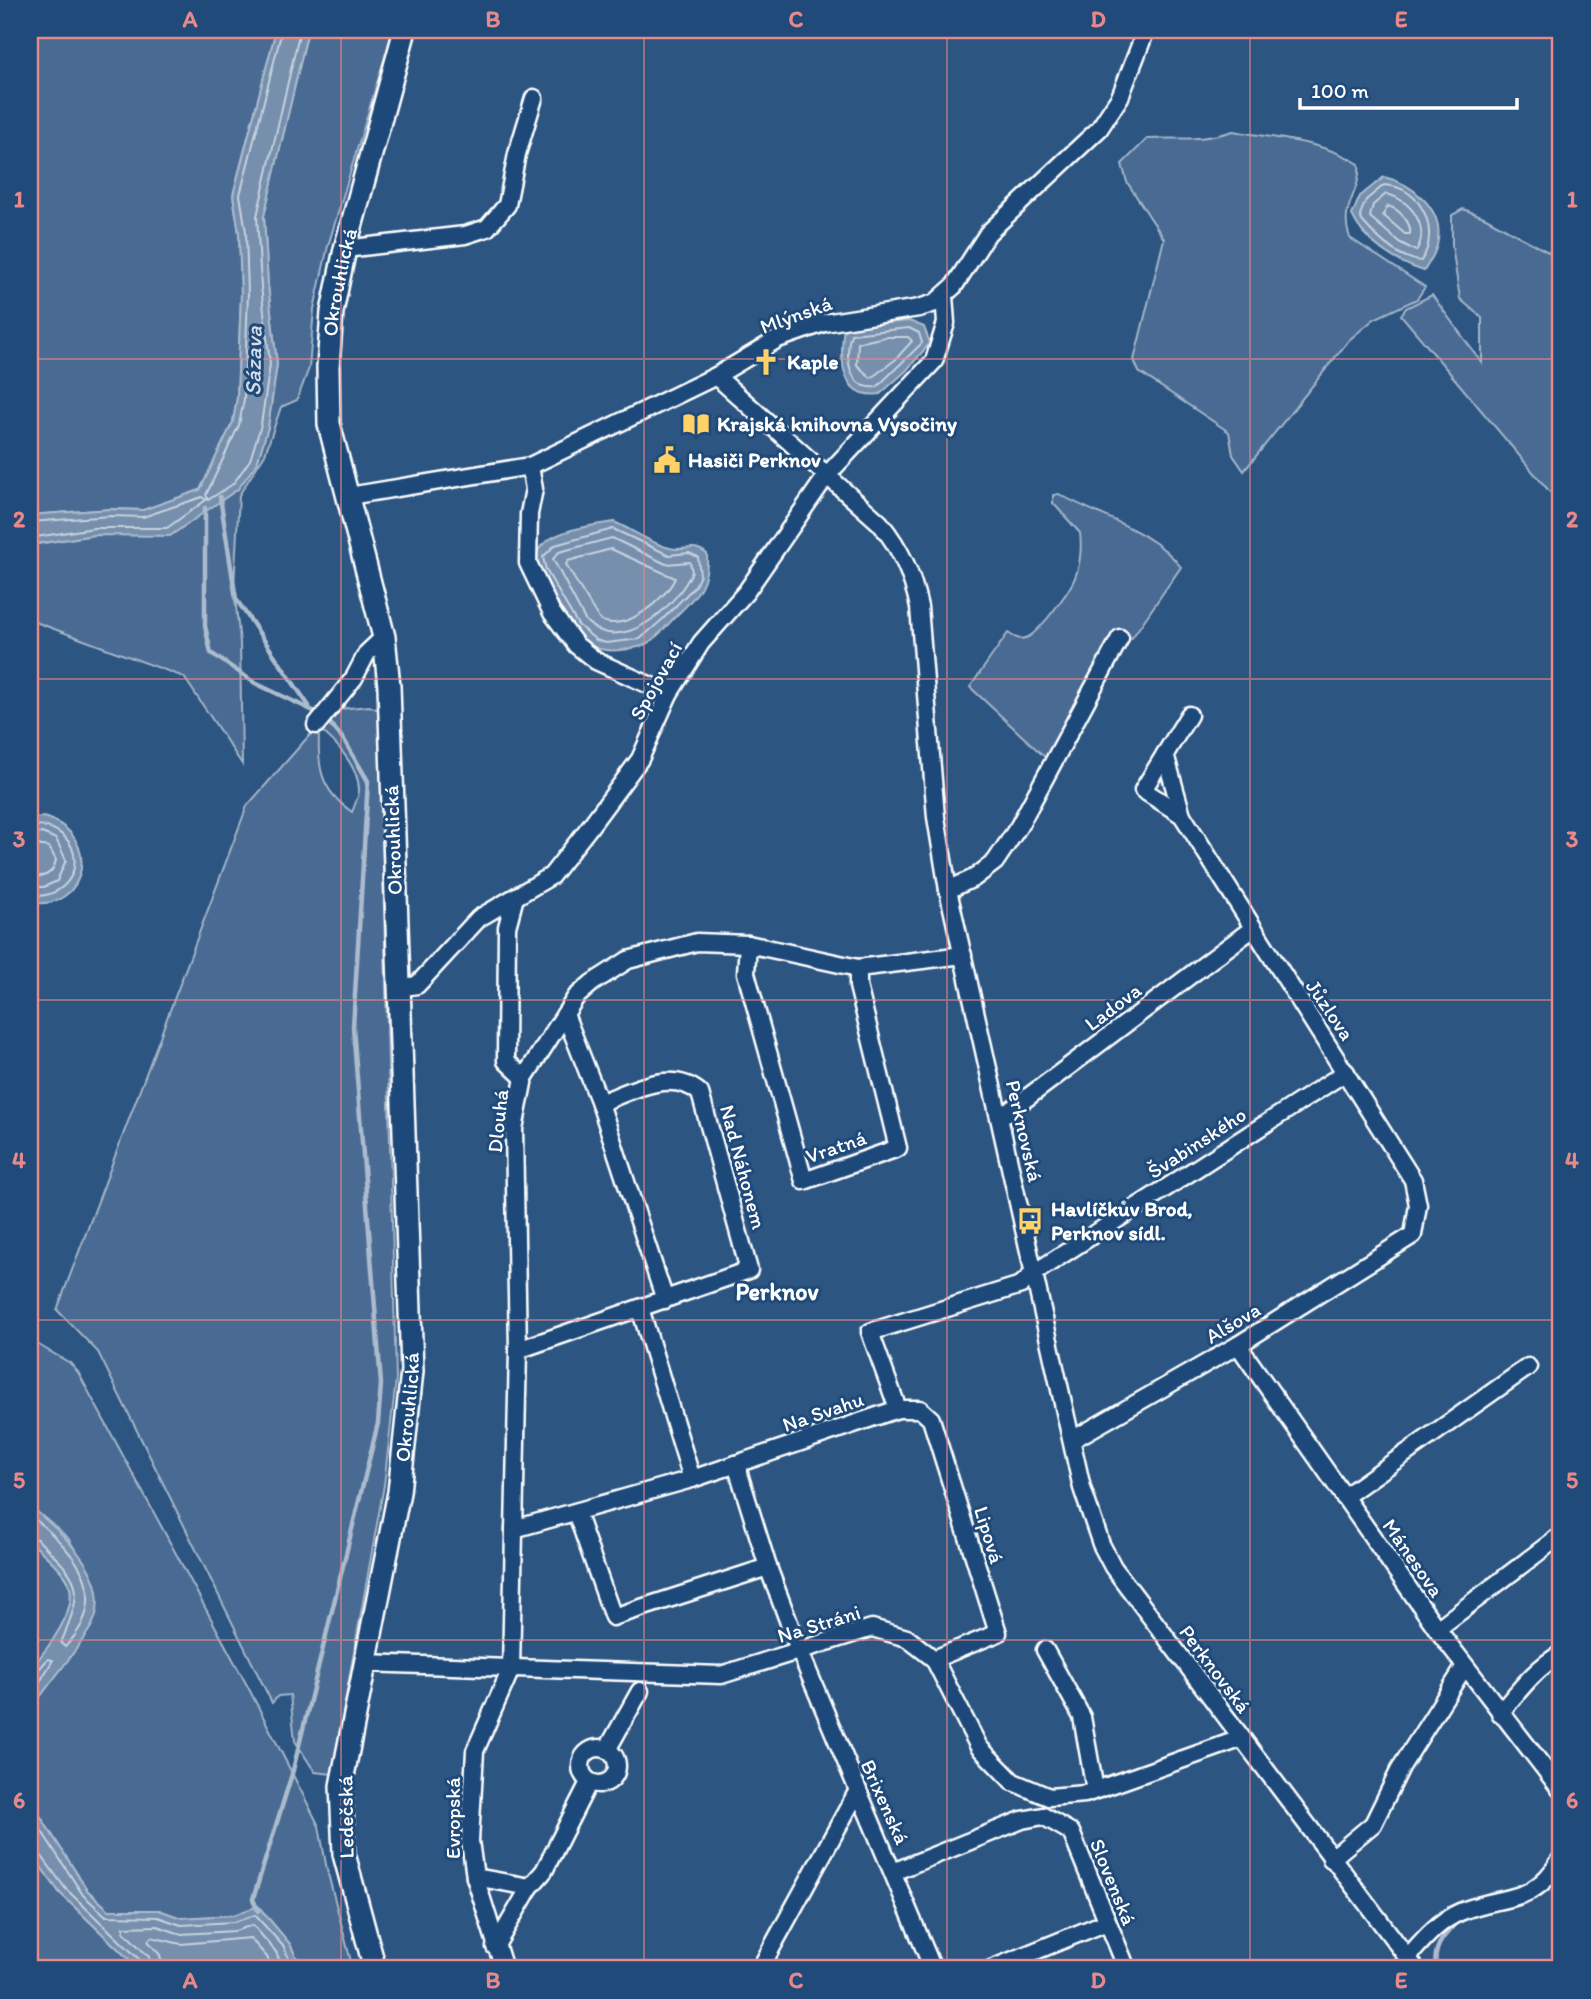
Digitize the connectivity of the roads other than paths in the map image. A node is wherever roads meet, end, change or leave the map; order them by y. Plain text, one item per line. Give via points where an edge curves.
1 (405, 30) edge
2 (1146, 30) edge
3 (534, 98) dead end
4 (345, 249) junction
5 (944, 296) junction
6 (716, 376) junction
7 (530, 466) junction
8 (827, 475) junction
9 (349, 496) junction
10 (384, 637) junction
11 (1120, 638) dead end
12 (669, 694) junction
13 (1189, 715) dead end
14 (316, 724) dead end
15 (1165, 754) junction
16 (1182, 815) junction
17 (948, 890) junction
18 (515, 897) junction
19 (1252, 929) junction
20 (748, 944) junction
21 (963, 956) junction
22 (859, 968) junction
23 (398, 988) junction
24 (565, 1014) junction
25 (1346, 1072) junction
26 (524, 1078) junction
27 (600, 1103) junction
28 (1000, 1118) junction
29 (1413, 1235) joint
30 (1034, 1273) junction
31 (665, 1300) junction
32 (640, 1308) junction
33 (1238, 1345) junction
34 (518, 1350) junction
35 (1528, 1367) dead end
36 (898, 1409) junction
37 (1072, 1440) junction
38 (736, 1464) junction
39 (692, 1479) junction
40 (1345, 1497) junction
41 (576, 1512) junction
42 (514, 1530) junction
43 (1561, 1535) edge
44 (768, 1567) junction
45 (1437, 1629) junction
46 (1045, 1650) dead end
47 (800, 1652) junction
48 (1561, 1654) edge
49 (934, 1659) junction
50 (364, 1663) junction
51 (1465, 1667) junction
52 (511, 1669) junction
53 (640, 1691) dead end
54 (1500, 1713) junction
55 (1240, 1739) junction
56 (607, 1750) junction
57 (589, 1782) junction
58 (1095, 1790) junction
59 (1561, 1790) edge
60 (857, 1792) junction
61 (1331, 1859) junction
62 (1561, 1859) edge
63 (893, 1872) junction
64 (475, 1877) junction
65 (530, 1887) junction
66 (1107, 1922) junction
67 (495, 1947) junction
68 (1411, 1964) edge
69 (375, 1969) edge
70 (504, 1969) edge
71 (760, 1969) edge
72 (933, 1969) edge
73 (991, 1969) edge
74 (1127, 1969) edge

1 - 4 main road, Okrouhlická
2 - 5 street via 1110,115 988,233
3 - 4 street via 507,205 487,228 465,235
4 - 9 main road, Okrouhlická via 332,312 328,367 329,424
5 - 6 street, Mlýnská via 919,308 824,323 778,340
5 - 8 street, Spojovací via 946,323 934,360
6 - 7 street, Mlýnská
6 - 8 street, Perknovská
7 - 9 street, Mlýnská
7 - 12 street via 534,489 528,514 528,563 552,613 576,645 596,661
8 - 12 street, Spojovací via 746,592 701,643
8 - 17 street, Perknovská via 890,535 913,582 919,607 936,817
9 - 10 main road, Okrouhlická
10 - 14 street via 367,653 354,678
10 - 23 main road, Okrouhlická
11 - 17 street via 995,862
12 - 18 street, Spojovací via 640,759 588,829 551,876
13 - 15 street, Jůzlova
15 - 16 street, Jůzlova
15 - 16 street, Jůzlova via 1143,790
16 - 19 street, Jůzlova
17 - 21 street, Perknovská
18 - 23 street, Spojovací via 479,918 417,985
18 - 26 street via 507,927 506,1061
19 - 25 street, Jůzlova
19 - 28 street, Ladova
20 - 22 street, Dlouhá
20 - 22 street, Vratná via 746,973 804,1181 898,1148 858,986
20 - 24 street, Dlouhá via 697,942 628,960 592,983
21 - 22 street, Dlouhá
21 - 28 street, Perknovská
23 - 50 main road, Okrouhlická via 412,1371 399,1492
24 - 26 street, Dlouhá
24 - 27 street
25 - 29 street, Jůzlova via 1413,1180 1418,1205
25 - 30 street, Švabinského
26 - 34 street, Dlouhá via 514,1129
27 - 31 street
27 - 31 street, Nad Náhonem via 667,1081 688,1083 704,1100 749,1270
28 - 30 street, Perknovská
29 - 33 street, Alšova
30 - 36 street, Na Svahu via 1021,1285 870,1332
30 - 37 street, Perknovská
31 - 32 street
32 - 34 street
32 - 39 street
33 - 37 street, Alšova
33 - 40 street, Mánesova
34 - 42 street, Dlouhá
35 - 40 street
36 - 38 street, Na Svahu
36 - 49 street, Lipová via 920,1409 931,1419 998,1633
37 - 55 street, Perknovská via 1092,1522 1107,1556
38 - 39 street, Na Svahu
38 - 44 street, Brixenská
39 - 41 street, Na Svahu
40 - 45 street, Mánesova
41 - 42 street, Na Svahu
41 - 44 street via 613,1617
42 - 52 street, Dlouhá
43 - 45 street
44 - 47 street, Brixenská
45 - 51 street, Mánesova
46 - 58 street via 1082,1717
47 - 49 street, Na Stráni via 872,1628 907,1638
47 - 52 street, Na Stráni via 721,1675
47 - 60 street, Brixenská
48 - 54 street via 1539,1669
49 - 58 street, Na Stráni via 979,1747 1013,1783 1049,1797
50 - 52 street, Na Stráni
50 - 69 main road, Ledečská via 341,1786 344,1854
51 - 54 street, Mánesova
51 - 61 street via 1401,1767 1373,1824
52 - 64 street, Evropská via 475,1751 470,1841
53 - 56 street
54 - 59 street, Mánesova
55 - 58 street, Na Stráni
55 - 61 street, Perknovská
56 - 57 street via 594,1748 584,1755 581,1772
56 - 57 street via 617,1762 614,1777 604,1784
57 - 65 street via 544,1871
60 - 63 street, Brixenská
60 - 71 street
61 - 68 street, Perknovská
62 - 68 street via 1533,1892 1460,1912 1435,1926
63 - 66 street, Slovenská via 1022,1820 1043,1816 1071,1832
63 - 72 street, Brixenská
64 - 65 street
64 - 67 street, Evropská
65 - 67 street
66 - 73 street
66 - 74 street, Slovenská
67 - 70 street, Evropská

